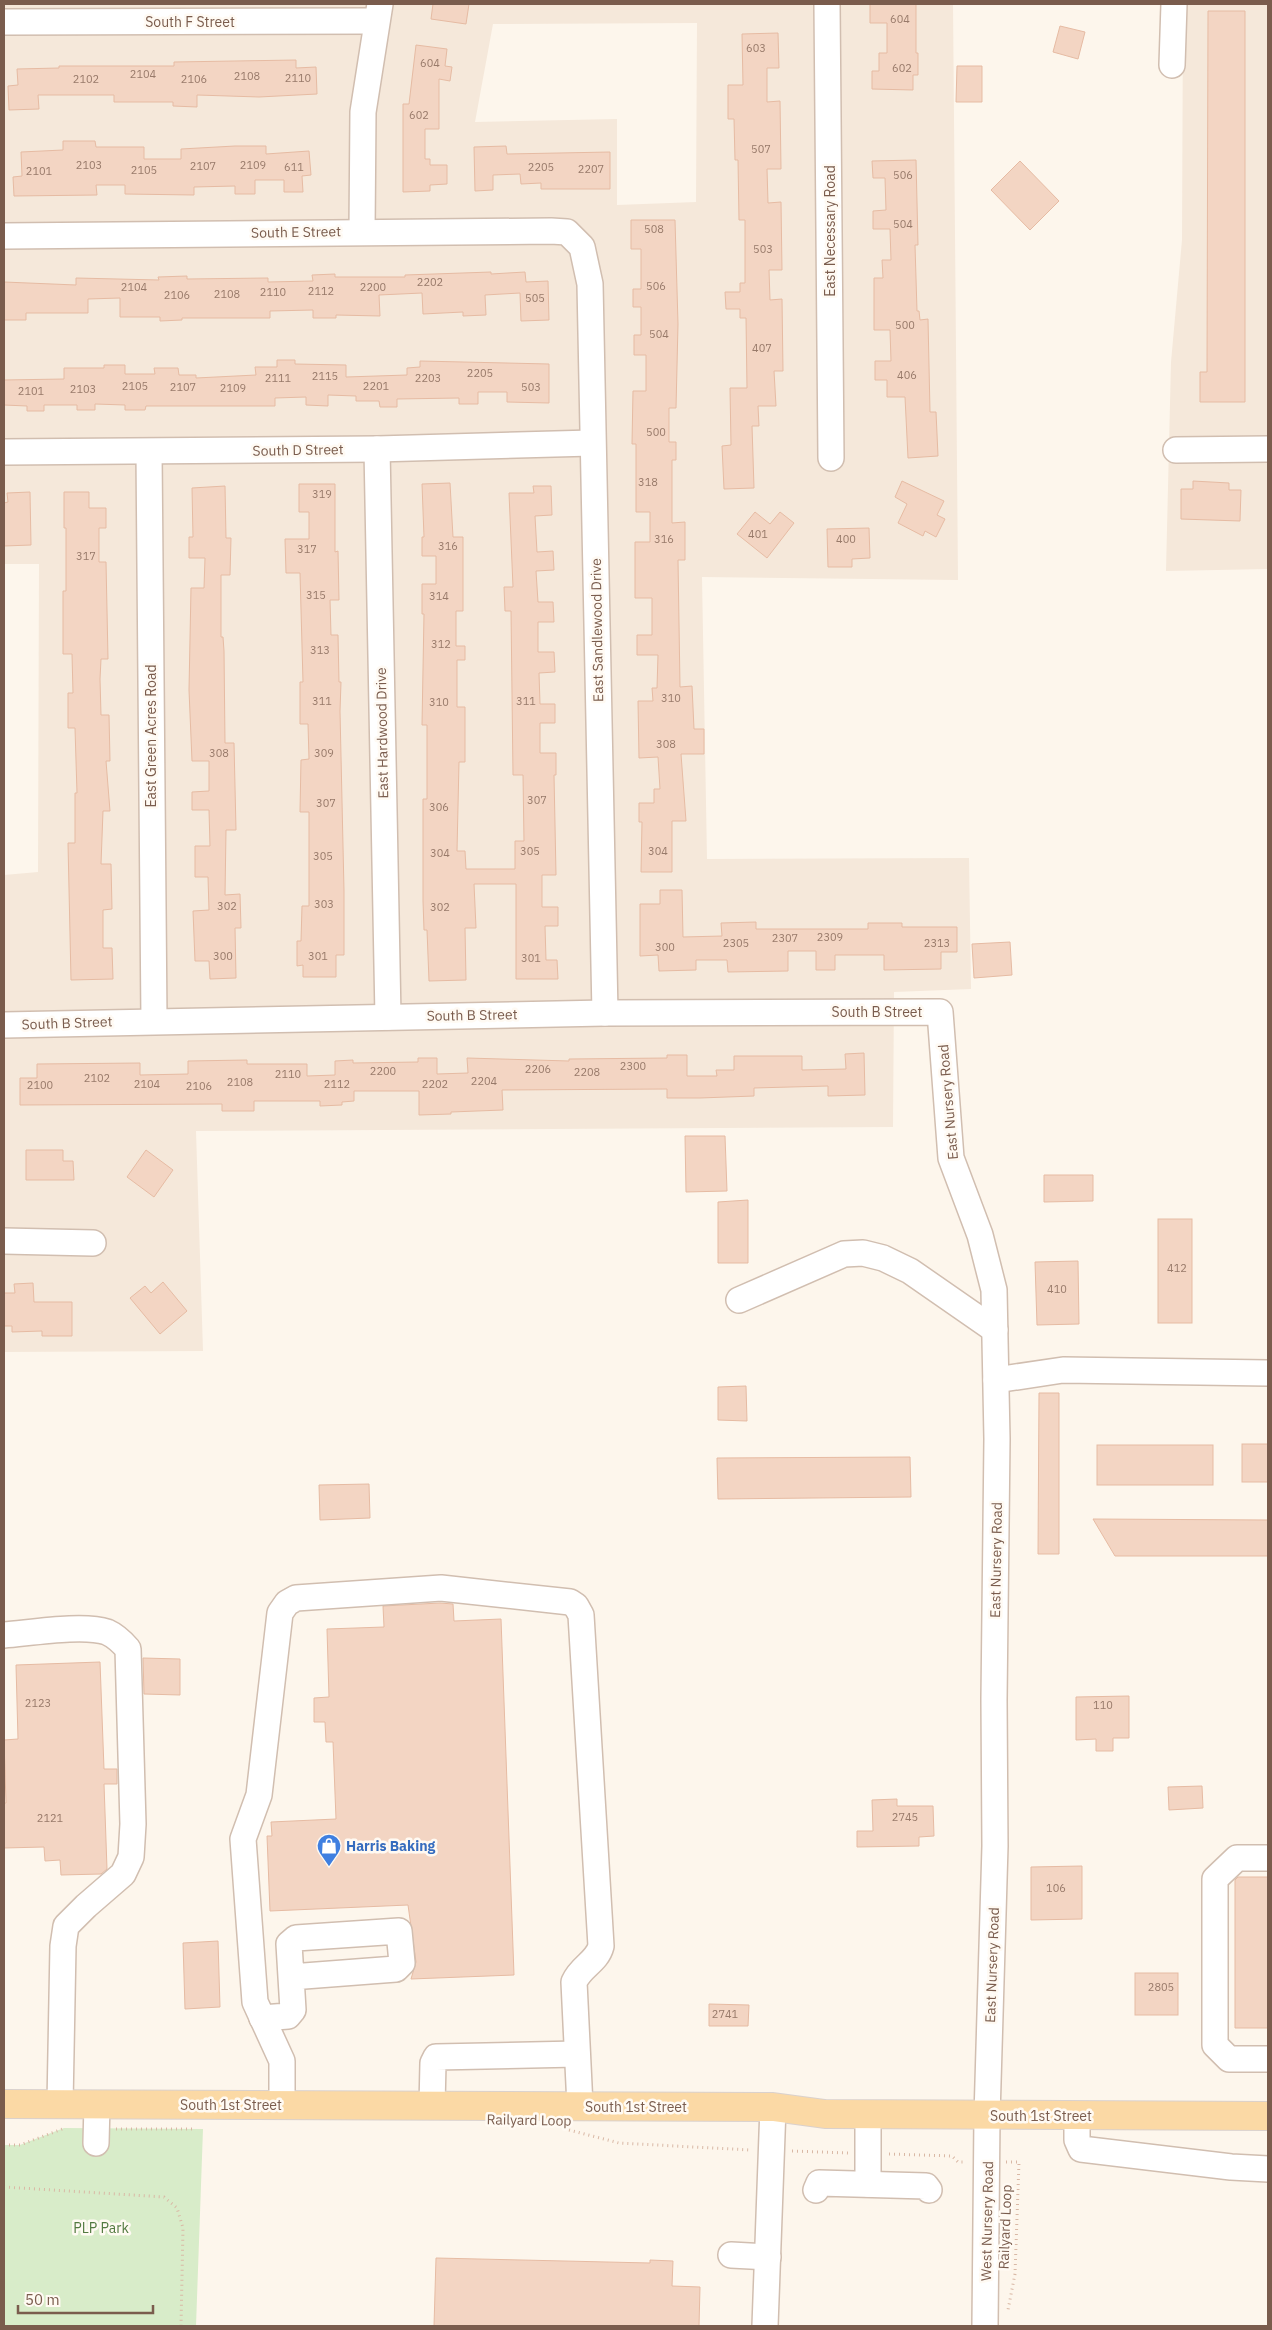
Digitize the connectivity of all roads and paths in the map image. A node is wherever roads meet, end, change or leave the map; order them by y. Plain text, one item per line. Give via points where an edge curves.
1 (827, 4) edge
2 (1174, 4) edge
3 (378, 12) edge
4 (4, 22) edge
5 (1172, 65) dead end
6 (362, 231) junction
7 (4, 236) edge
8 (582, 247) joint
9 (592, 443) junction
10 (377, 449) junction
11 (1268, 449) edge
12 (1176, 450) dead end
13 (4, 452) edge
14 (149, 452) junction
15 (831, 458) dead end
16 (940, 1012) joint
17 (605, 1013) junction
18 (388, 1016) junction
19 (154, 1021) junction
20 (4, 1025) edge
21 (4, 1242) edge
22 (93, 1243) dead end
23 (739, 1300) dead end
24 (995, 1330) junction
25 (1268, 1373) edge
26 (996, 1380) junction
27 (4, 1635) edge
28 (1268, 1858) edge
29 (291, 1977) dead end
30 (262, 2018) junction
31 (577, 2054) junction
32 (1268, 2059) edge
33 (4, 2104) edge
34 (60, 2104) junction
35 (97, 2104) junction
36 (282, 2105) junction
37 (432, 2106) junction
38 (580, 2106) junction
39 (773, 2107) junction
40 (868, 2114) junction
41 (987, 2116) junction
42 (1077, 2116) junction
43 (1268, 2116) edge
44 (74, 2129) dead end
45 (559, 2130) dead end
46 (96, 2143) dead end
47 (4, 2145) edge
48 (753, 2150) dead end
49 (784, 2151) dead end
50 (849, 2153) dead end
51 (880, 2154) dead end
52 (963, 2162) dead end
53 (1015, 2162) dead end
54 (1268, 2169) edge
55 (868, 2184) junction
56 (4, 2187) edge
57 (816, 2190) dead end
58 (929, 2190) dead end
59 (731, 2255) dead end
60 (768, 2257) junction
61 (1007, 2314) dead end
62 (181, 2326) edge
63 (765, 2326) edge
64 (985, 2326) edge

1 - 15 street, East Necessary Road
2 - 5 street
3 - 4 street, South F Street
3 - 6 street via 363,112
6 - 7 street, South E Street
6 - 8 street, South E Street via 567,232
8 - 9 street, East Sandlewood Drive via 590,284
9 - 10 street, South D Street
9 - 17 street, East Sandlewood Drive
10 - 14 street, South D Street
10 - 18 street, East Hardwood Drive
11 - 12 street
13 - 14 street, South D Street
14 - 19 street, East Green Acres Road
16 - 17 street, South B Street
16 - 24 street, East Nursery Road via 951,1158 980,1235 994,1290
17 - 18 street, South B Street
18 - 19 street, South B Street
19 - 20 street, South B Street
21 - 22 street
23 - 24 street via 844,1254 863,1253 910,1271
24 - 26 street, East Nursery Road
25 - 26 street via 1063,1370
26 - 41 street, East Nursery Road via 996,1846
27 - 34 street via 77,1630 106,1632 128,1649 134,1824 131,1857 123,1874 66,1926
28 - 32 street via 1237,1858 1216,1879 1215,2006 1215,2045 1230,2059
29 - 30 street via 291,2014
30 - 31 street via 255,2002 243,1839 259,1795 280,1613 296,1598 441,1588 570,1602 581,1615 601,1946 598,1956 582,1968 574,1982
30 - 36 street via 282,2061
31 - 37 street via 436,2057 432,2062
31 - 38 street
33 - 34 main road, South 1st Street
34 - 35 main road, South 1st Street
35 - 36 main road, South 1st Street
35 - 46 street
36 - 37 main road, South 1st Street
37 - 38 main road, South 1st Street
38 - 39 main road, South 1st Street
39 - 40 main road, South 1st Street via 825,2114
39 - 60 street
40 - 41 main road, South 1st Street
40 - 55 street
41 - 42 main road, South 1st Street
41 - 64 street, West Nursery Road
42 - 43 main road, South 1st Street
42 - 54 street via 1077,2140 1081,2149
44 - 47 path via 64,2128 20,2145
45 - 48 path, Railyard Loop via 592,2135 620,2144
49 - 50 path
51 - 52 path via 952,2156
53 - 61 path, Railyard Loop via 1019,2162 1016,2260
55 - 57 street via 819,2183
55 - 58 street via 926,2186
56 - 62 path via 164,2197 177,2208 183,2228
59 - 60 street
60 - 63 street

